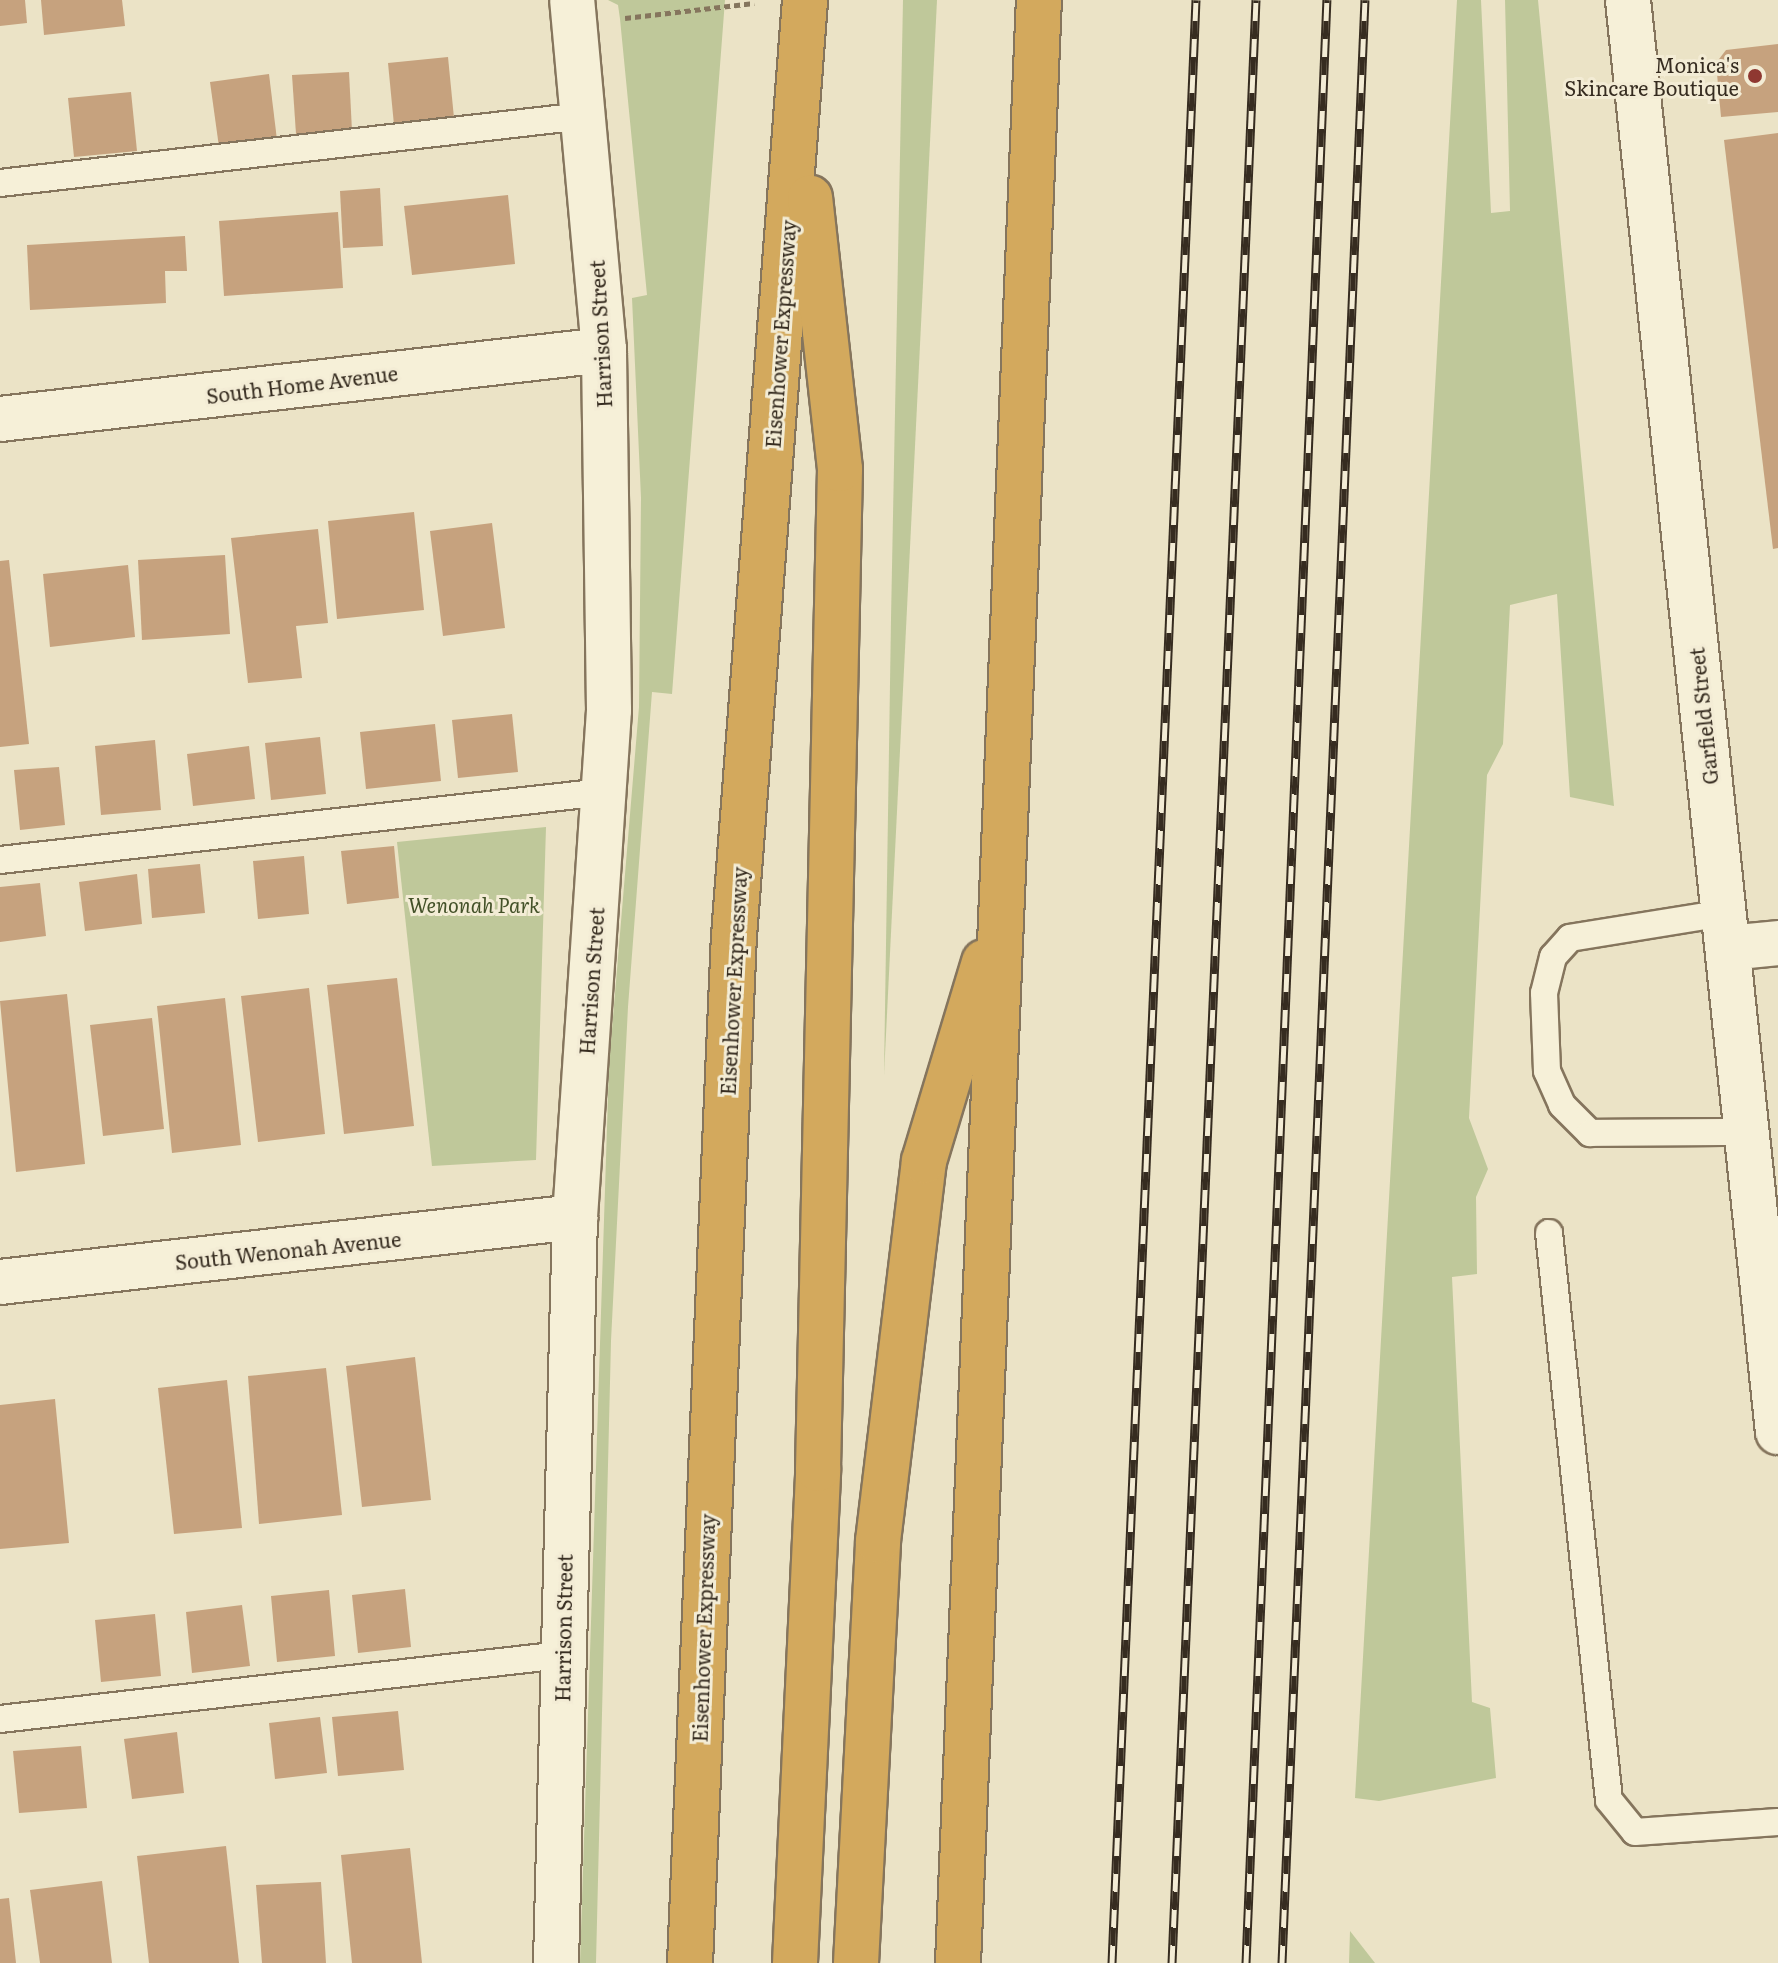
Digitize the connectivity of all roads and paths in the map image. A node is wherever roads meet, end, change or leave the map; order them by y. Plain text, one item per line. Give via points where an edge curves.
1 (572, 0) edge
2 (1039, 0) edge
3 (1628, 0) edge
4 (786, 1) edge
5 (620, 19) dead end
6 (798, 93) junction
7 (583, 116) junction
8 (0, 183) edge
9 (604, 350) junction
10 (0, 419) edge
11 (603, 792) junction
12 (0, 860) edge
13 (1003, 897) junction
14 (1726, 931) junction
15 (1778, 943) edge
16 (1747, 1132) junction
17 (575, 1217) junction
18 (1549, 1233) dead end
19 (0, 1282) edge
20 (1778, 1432) edge
21 (562, 1655) junction
22 (0, 1719) edge
23 (1778, 1822) edge
24 (556, 1963) edge
25 (690, 1963) edge
26 (795, 1963) edge
27 (856, 1963) edge
28 (958, 1963) edge

1 - 7 street, Harrison Street
2 - 13 highway
3 - 14 street, Garfield Street
4 - 5 path
4 - 6 highway, Eisenhower Expressway
6 - 25 highway, Eisenhower Expressway via 734,936
6 - 26 highway via 840,469 818,1469
7 - 8 lane
7 - 9 street, Harrison Street
9 - 10 street, South Home Avenue
9 - 11 street, Harrison Street
11 - 12 lane
11 - 17 street, Harrison Street
13 - 27 highway via 924,1161 878,1541
13 - 28 highway
14 - 15 street
14 - 16 street, Garfield Street
14 - 16 lane via 1570,938 1553,957 1544,993 1547,1071 1562,1105 1590,1133
16 - 20 street, Garfield Street
17 - 19 street, South Wenonah Avenue
17 - 21 street, Harrison Street
18 - 23 lane via 1609,1800 1635,1832
21 - 22 lane
21 - 24 street, Harrison Street

